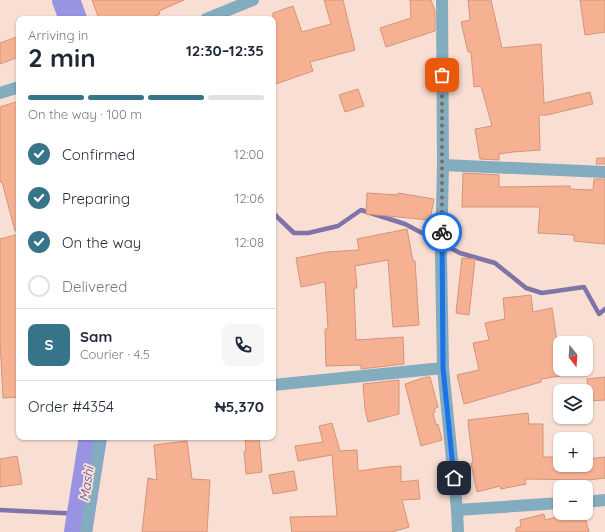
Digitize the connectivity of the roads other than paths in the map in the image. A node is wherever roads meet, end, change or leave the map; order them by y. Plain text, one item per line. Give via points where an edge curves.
1 (253, 0) edge
2 (442, 0) edge
3 (213, 16) edge
4 (16, 88) edge
5 (0, 93) edge
6 (443, 165) junction
7 (605, 172) edge
8 (443, 368) junction
9 (276, 385) edge
10 (100, 440) edge
11 (605, 500) edge
12 (593, 501) edge
13 (553, 503) edge
14 (457, 510) junction
15 (86, 532) edge
16 (458, 532) edge

1 - 3 street
2 - 6 street
4 - 5 street
6 - 7 street
6 - 8 street
8 - 9 street
8 - 14 street
10 - 15 street
11 - 12 street
13 - 14 street
14 - 16 street

